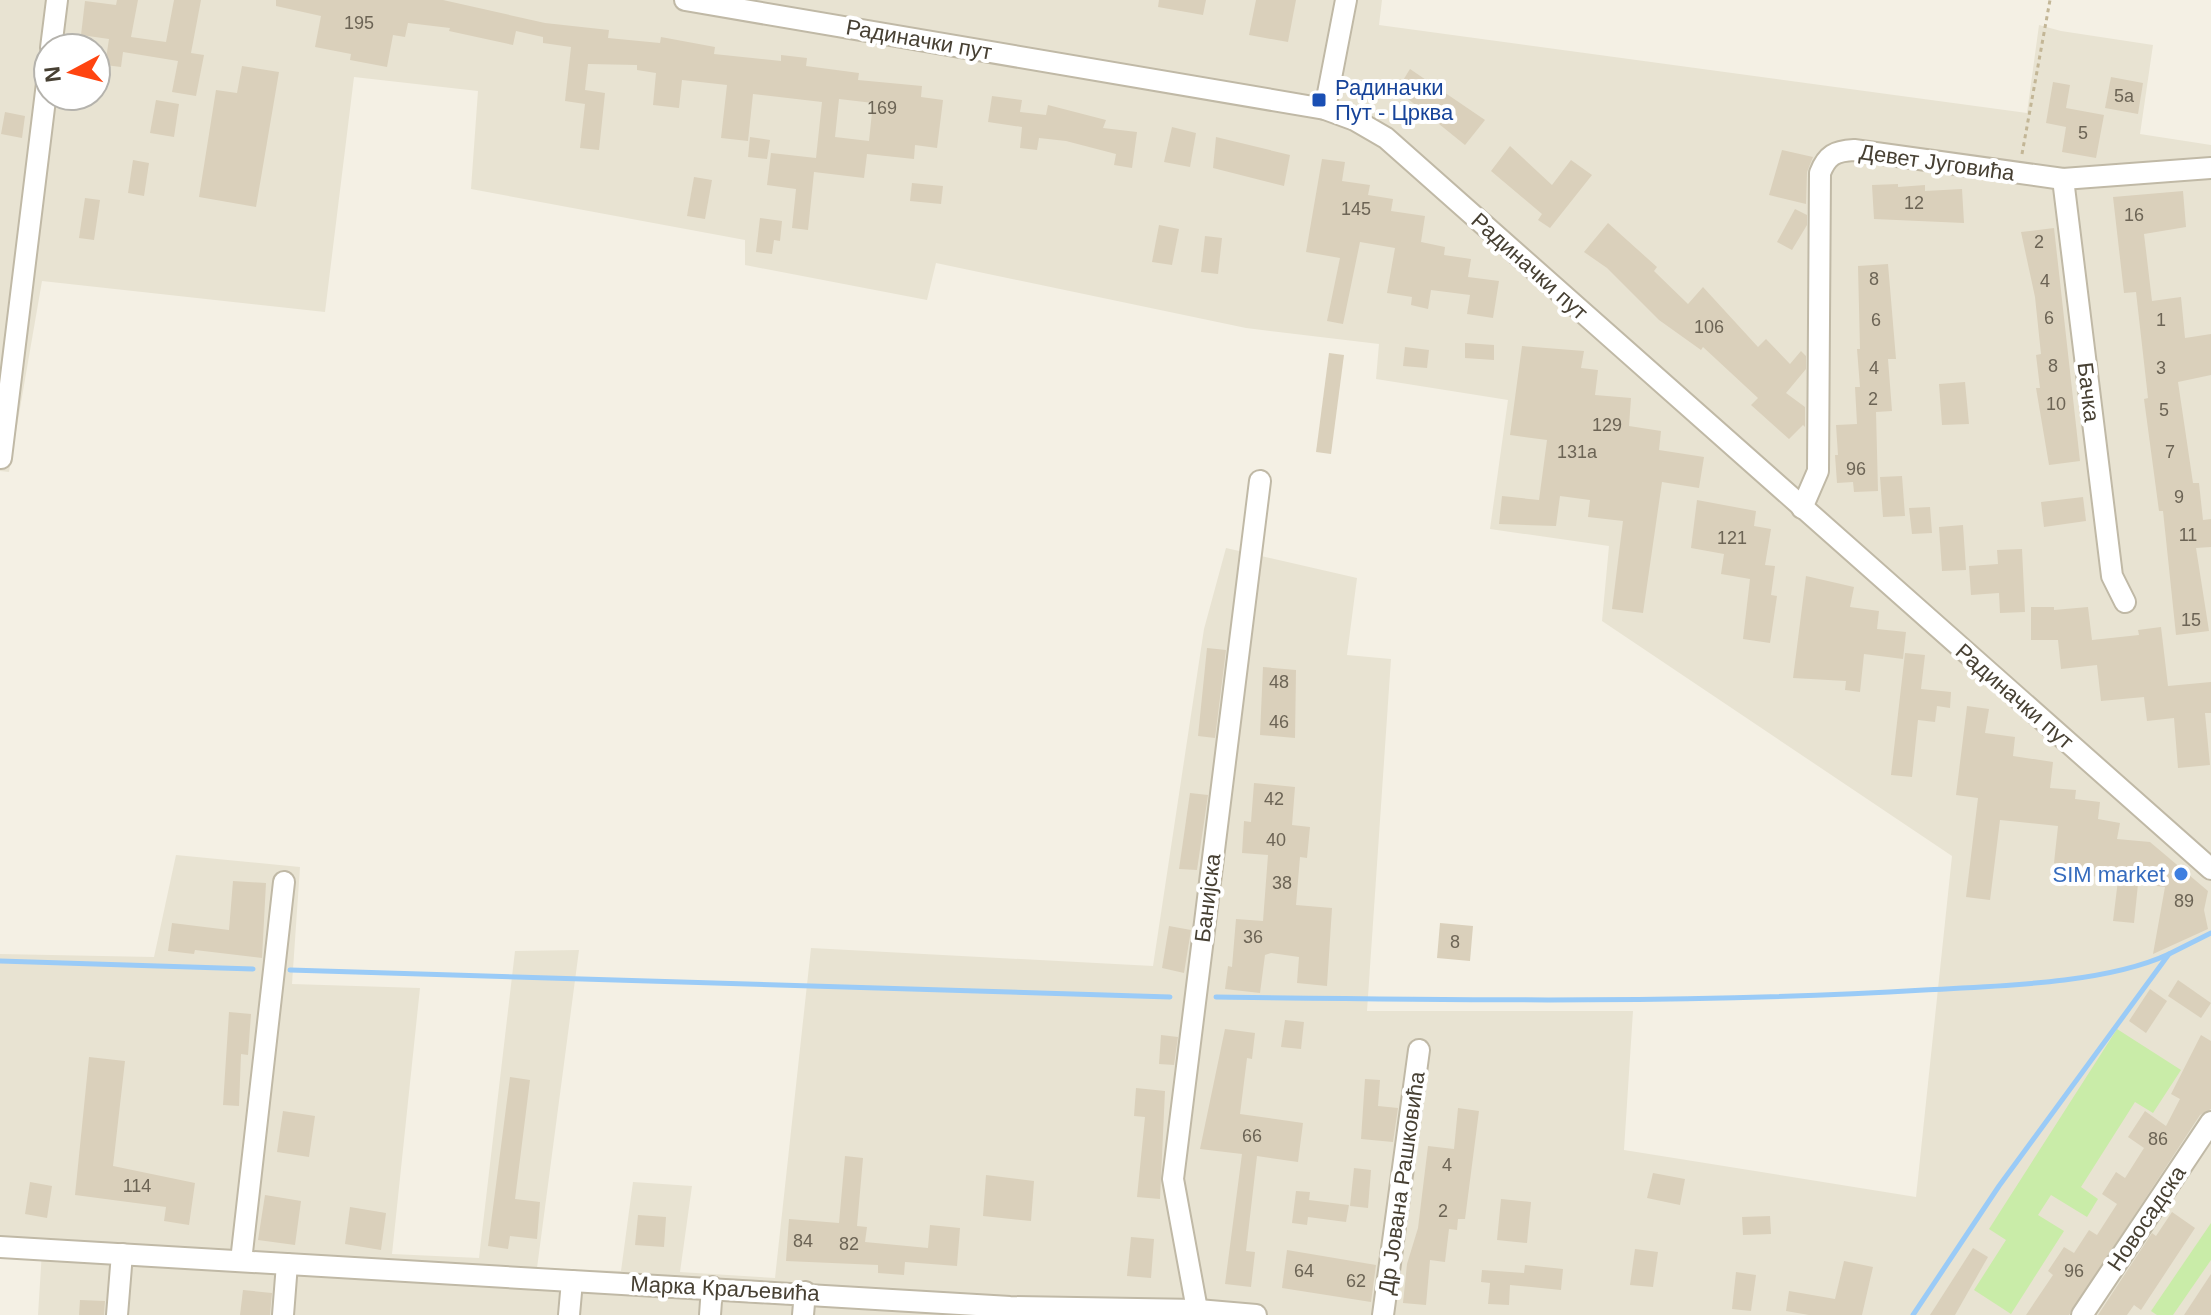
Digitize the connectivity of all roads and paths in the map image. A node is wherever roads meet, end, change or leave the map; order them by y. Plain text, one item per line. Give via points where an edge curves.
1 (57, 0) edge
2 (685, 0) edge
3 (1346, 0) edge
4 (2050, 0) edge
5 (53, 32) edge
6 (1325, 109) junction
7 (43, 112) edge
8 (2211, 168) edge
9 (2018, 173) junction
10 (2063, 179) junction
11 (1, 458) edge
12 (1260, 481) dead end
13 (1802, 508) junction
14 (2125, 602) dead end
15 (2211, 869) edge
16 (284, 882) dead end
17 (1419, 1050) dead end
18 (2211, 1122) edge
19 (0, 1247) edge
20 (122, 1254) junction
21 (241, 1261) junction
22 (287, 1264) junction
23 (572, 1281) junction
24 (712, 1287) junction
25 (805, 1292) junction
26 (1010, 1311) edge
27 (1198, 1312) edge
28 (117, 1315) edge
29 (283, 1315) edge
30 (569, 1315) edge
31 (710, 1315) edge
32 (803, 1315) edge
33 (1256, 1315) edge
34 (1383, 1315) edge
35 (2082, 1315) edge

1 - 5 street
2 - 6 street, Радиначки пут
3 - 6 street
4 - 9 path
6 - 13 street, Радиначки пут via 1386,138
7 - 11 street
8 - 10 street, Девет Југовића
9 - 10 street, Девет Југовића
9 - 13 street, Девет Југовића via 1854,150 1838,151 1826,160 1820,173 1819,457
10 - 14 street, Бачка via 2112,576
12 - 27 street, Банијска via 1173,1179
13 - 15 street, Радиначки пут
16 - 21 street
17 - 34 street, Др Јована Рашковића
18 - 35 street, Новосадска
19 - 20 street, Марка Краљевића
20 - 21 street, Марка Краљевића
20 - 28 street
21 - 22 street, Марка Краљевића
22 - 23 street, Марка Краљевића
22 - 29 street
23 - 24 street, Марка Краљевића
23 - 30 street
24 - 25 street, Марка Краљевића
24 - 31 street
25 - 26 street, Марка Краљевића
25 - 32 street
26 - 27 street, Марка Краљевића
27 - 33 street, Марка Краљевића

